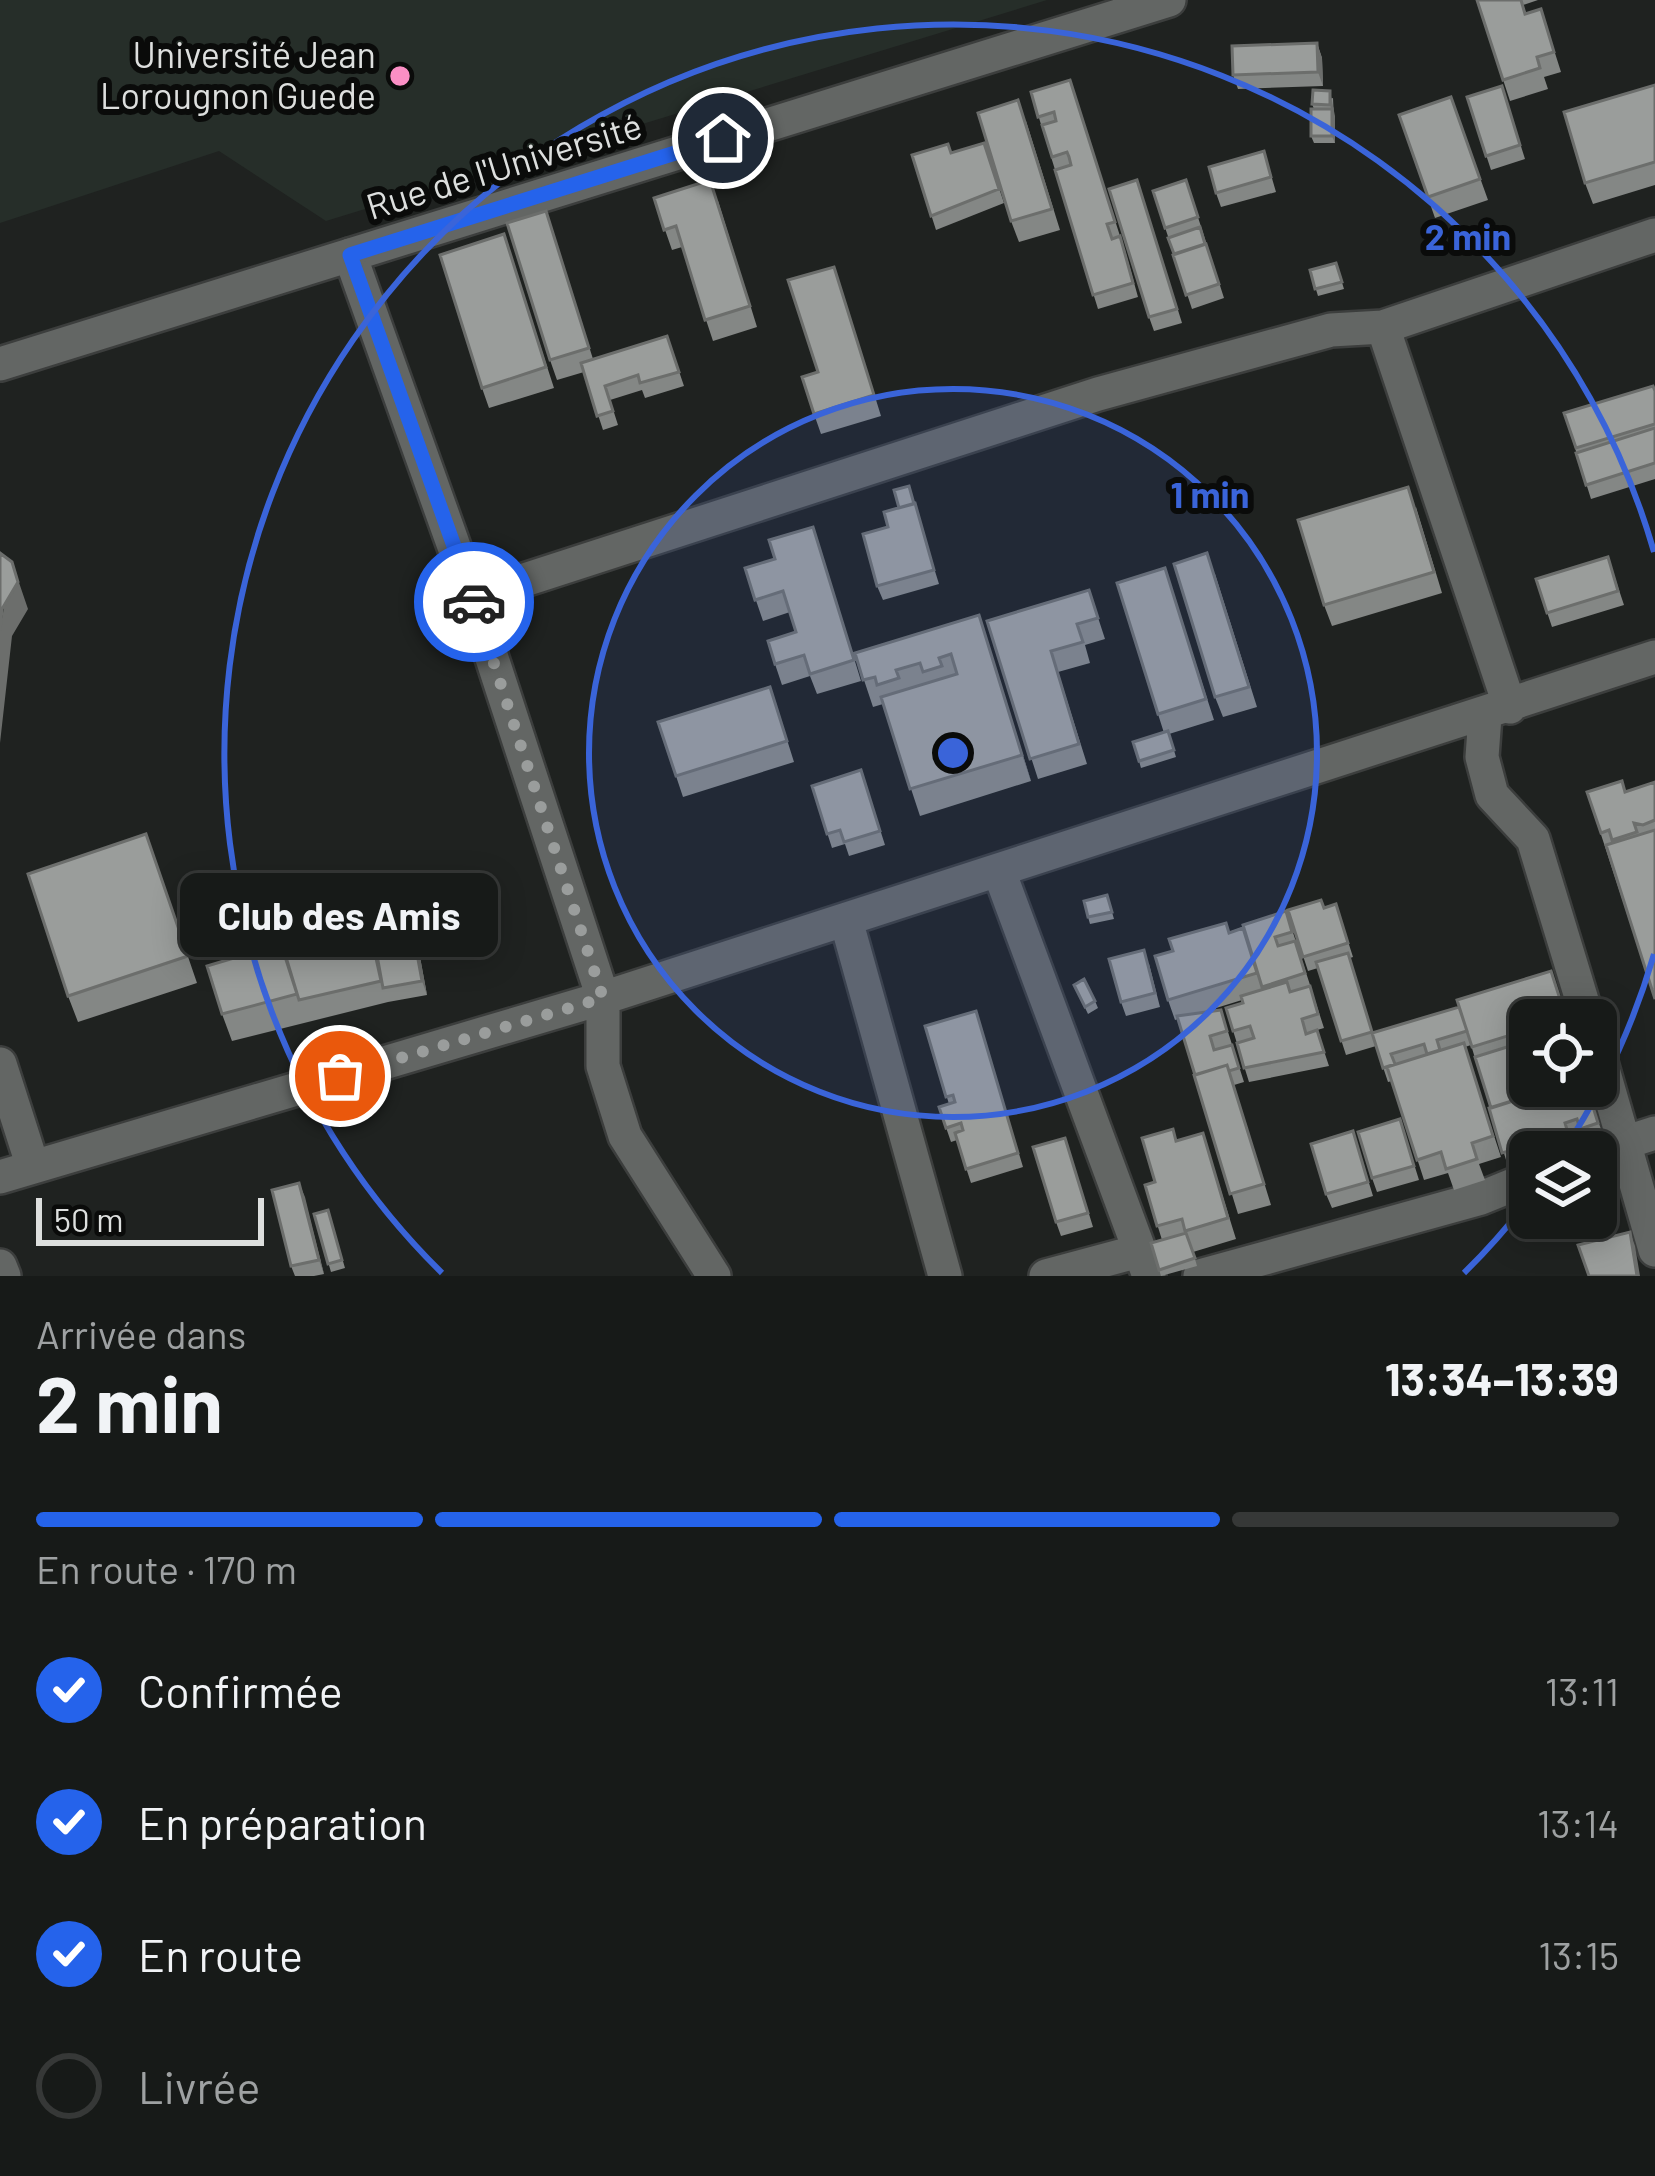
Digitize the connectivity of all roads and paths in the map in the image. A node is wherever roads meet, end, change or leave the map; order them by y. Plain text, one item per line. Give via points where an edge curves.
1 (1169, 0) edge
2 (1655, 235) edge
3 (350, 255) junction
4 (1383, 327) junction
5 (0, 364) edge
6 (472, 596) junction
7 (1655, 657) edge
8 (1497, 712) junction
9 (999, 871) junction
10 (846, 920) junction
11 (603, 998) junction
12 (1582, 999) edge
13 (0, 1064) edge
14 (1615, 1107) edge
15 (1625, 1142) edge
16 (33, 1167) junction
17 (0, 1177) edge
18 (1509, 1186) edge
19 (1655, 1250) edge
20 (1144, 1263) edge
21 (0, 1266) edge
22 (4, 1276) edge
23 (714, 1276) edge
24 (945, 1276) edge
25 (1046, 1276) edge
26 (1200, 1276) edge

1 - 3 street, Rue de l'Université
2 - 4 street
3 - 5 street, Rue de l'Université
3 - 6 street
4 - 6 street via 1330,330 1098,394
4 - 8 street
6 - 11 street
7 - 8 street
8 - 9 street
8 - 12 street via 1482,757 1492,795 1533,839
9 - 10 street
9 - 20 street
10 - 11 street
10 - 24 street
11 - 16 street
11 - 23 street via 603,1066 625,1136
13 - 16 street
14 - 15 street
15 - 19 street
16 - 17 street
18 - 26 street
20 - 25 street
21 - 22 street

